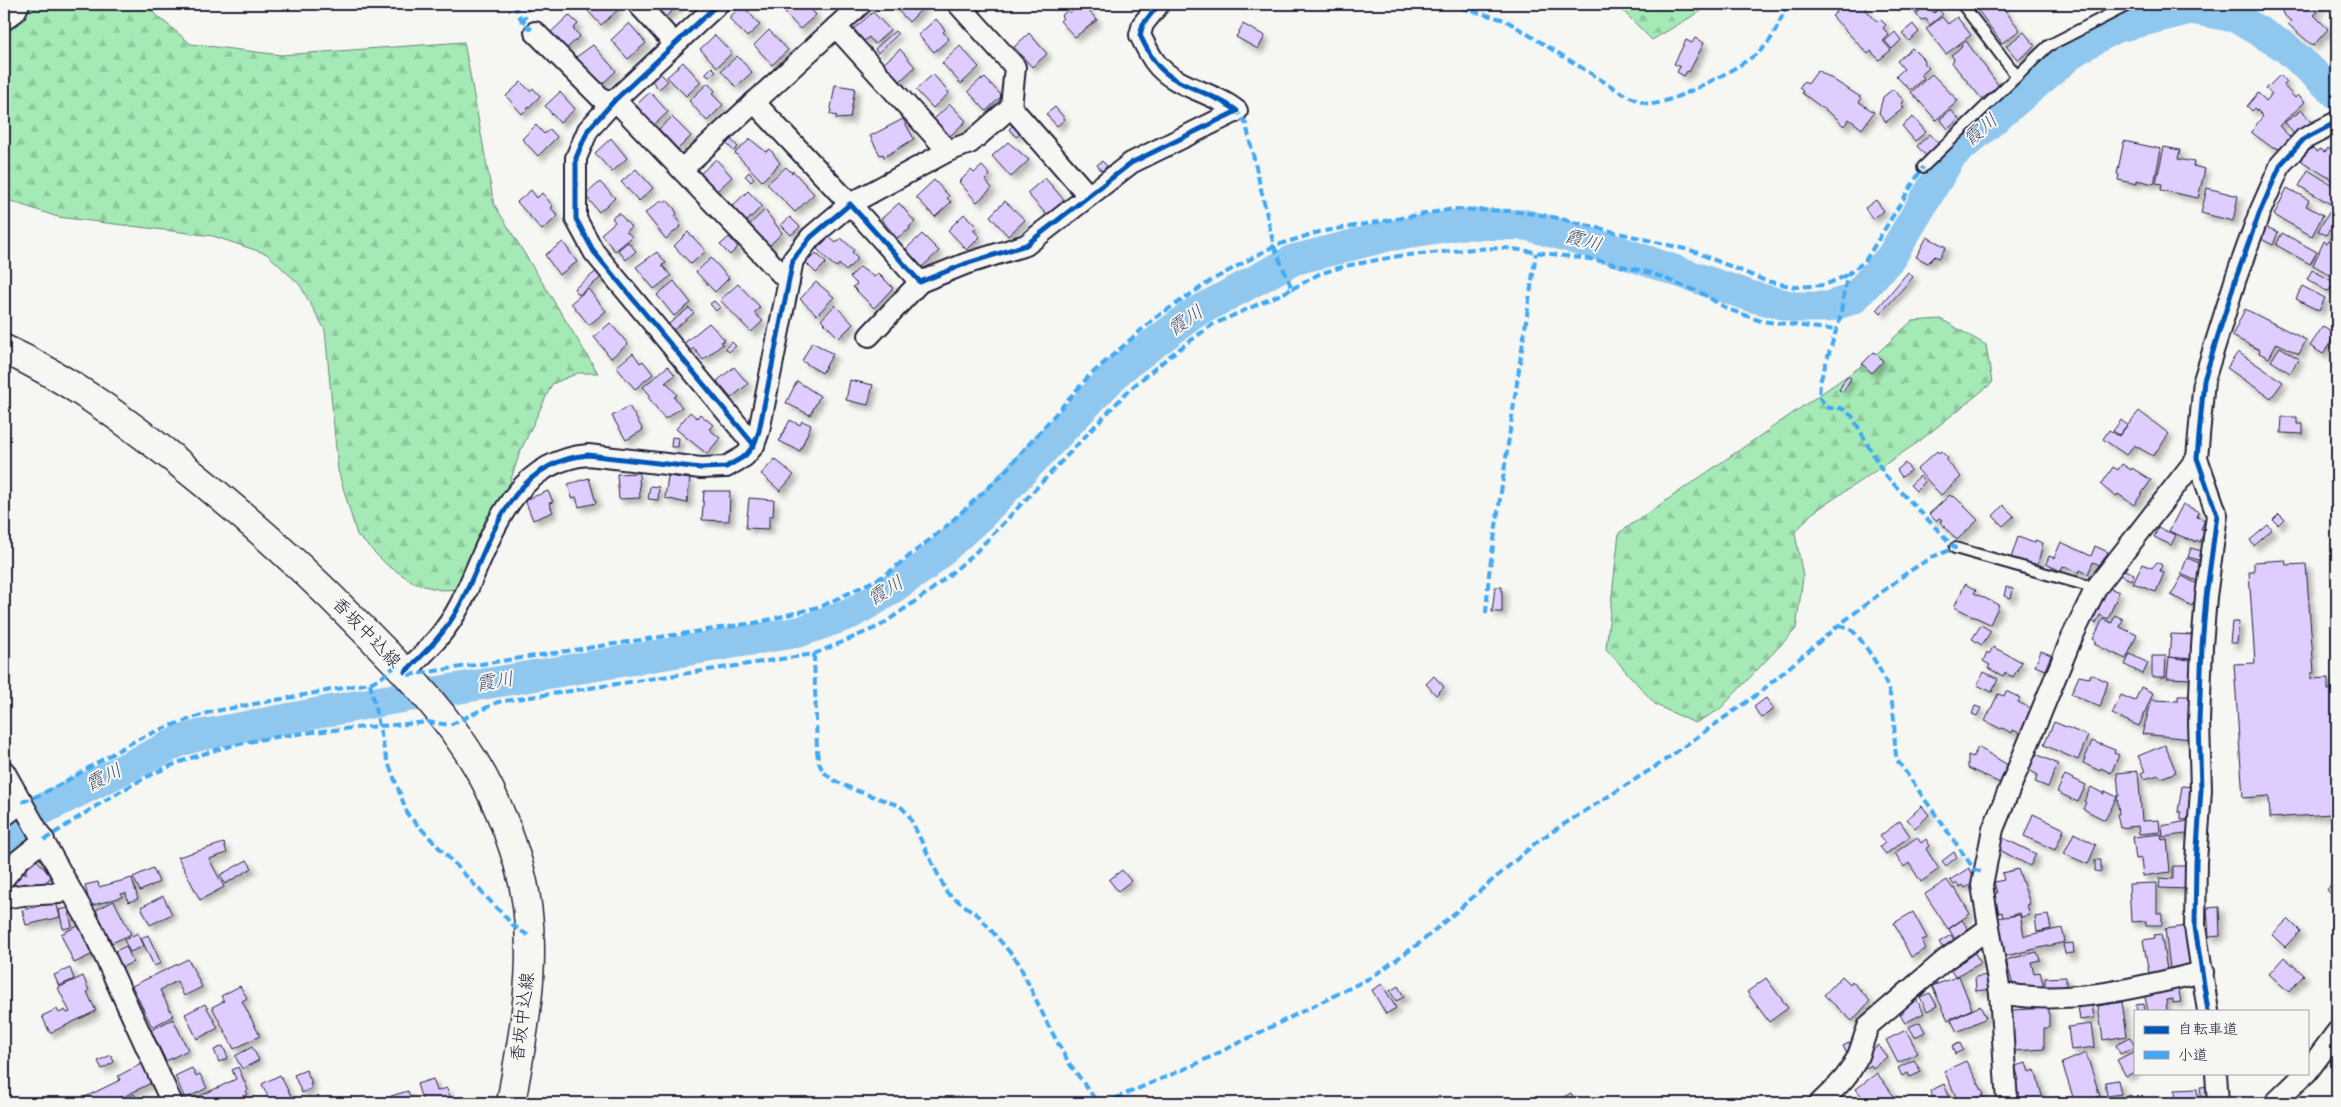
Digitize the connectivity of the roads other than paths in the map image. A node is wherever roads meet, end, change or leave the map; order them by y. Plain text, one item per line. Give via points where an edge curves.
1 (19, 4) edge
2 (638, 4) edge
3 (718, 4) edge
4 (861, 4) edge
5 (958, 4) edge
6 (1159, 4) edge
7 (1962, 4) edge
8 (2130, 4) edge
9 (4, 20) edge
10 (836, 27) junction
11 (535, 32) dead end
12 (674, 44) junction
13 (2016, 75) junction
14 (615, 100) junction
15 (754, 102) junction
16 (1011, 107) junction
17 (2337, 122) edge
18 (948, 151) junction
19 (1923, 167) dead end
20 (682, 170) junction
21 (1088, 195) junction
22 (850, 204) junction
23 (789, 282) junction
24 (920, 282) junction
25 (869, 336) dead end
26 (4, 349) edge
27 (754, 445) junction
28 (2197, 458) junction
29 (1954, 548) dead end
30 (2096, 588) junction
31 (408, 676) junction
32 (4, 771) edge
33 (24, 805) junction
34 (4, 816) edge
35 (42, 836) junction
36 (4, 878) edge
37 (59, 893) dead end
38 (4, 898) edge
39 (1990, 928) junction
40 (2203, 972) junction
41 (2000, 993) junction
42 (2208, 1010) edge
43 (2337, 1032) edge
44 (2308, 1071) edge
45 (2216, 1074) edge
46 (2305, 1074) edge
47 (172, 1103) edge
48 (510, 1103) edge
49 (1820, 1103) edge
50 (2007, 1103) edge
51 (2218, 1103) edge
52 (2275, 1103) edge

1 - 9 street via 15,12
2 - 12 street
3 - 12 street
4 - 10 street
5 - 16 street via 1015,67
6 - 21 street via 1143,24 1140,35 1155,62 1167,74 1237,111 1137,159
7 - 13 lane
8 - 13 lane via 2048,46
10 - 15 street
10 - 18 street
11 - 14 street via 603,100
12 - 14 street
13 - 19 lane
14 - 20 street
14 - 27 street via 588,130 576,158 576,219 594,252
15 - 20 street
15 - 22 street
16 - 18 street via 970,143
16 - 21 street
17 - 28 street via 2304,139 2291,152 2281,164 2267,196 2236,278 2204,380
18 - 22 street
20 - 23 street
21 - 24 street via 1026,245
22 - 23 street via 811,237 793,260
22 - 24 street
23 - 27 street
24 - 25 street
26 - 31 main road, 香坂中込線 via 84,392 209,487 307,572
27 - 31 street via 745,456 726,467 701,468 588,455 555,462 526,483 512,499 487,543 460,606 437,642
28 - 30 street
28 - 40 street via 2217,514 2206,597 2198,720 2201,790 2195,927
29 - 30 lane
30 - 39 street via 2072,636 1992,828 1982,885
31 - 48 main road, 香坂中込線 via 440,712 480,771 504,822 519,866 526,901 530,971 528,1003
32 - 33 street
33 - 34 street
33 - 35 street
35 - 36 street
35 - 47 street via 91,926
37 - 38 street
39 - 41 street
39 - 49 street via 1945,960 1870,1025 1864,1034 1858,1058 1846,1077
40 - 41 street via 2089,996 2026,998
40 - 42 street
41 - 50 street
43 - 44 street
45 - 51 street
46 - 52 street

